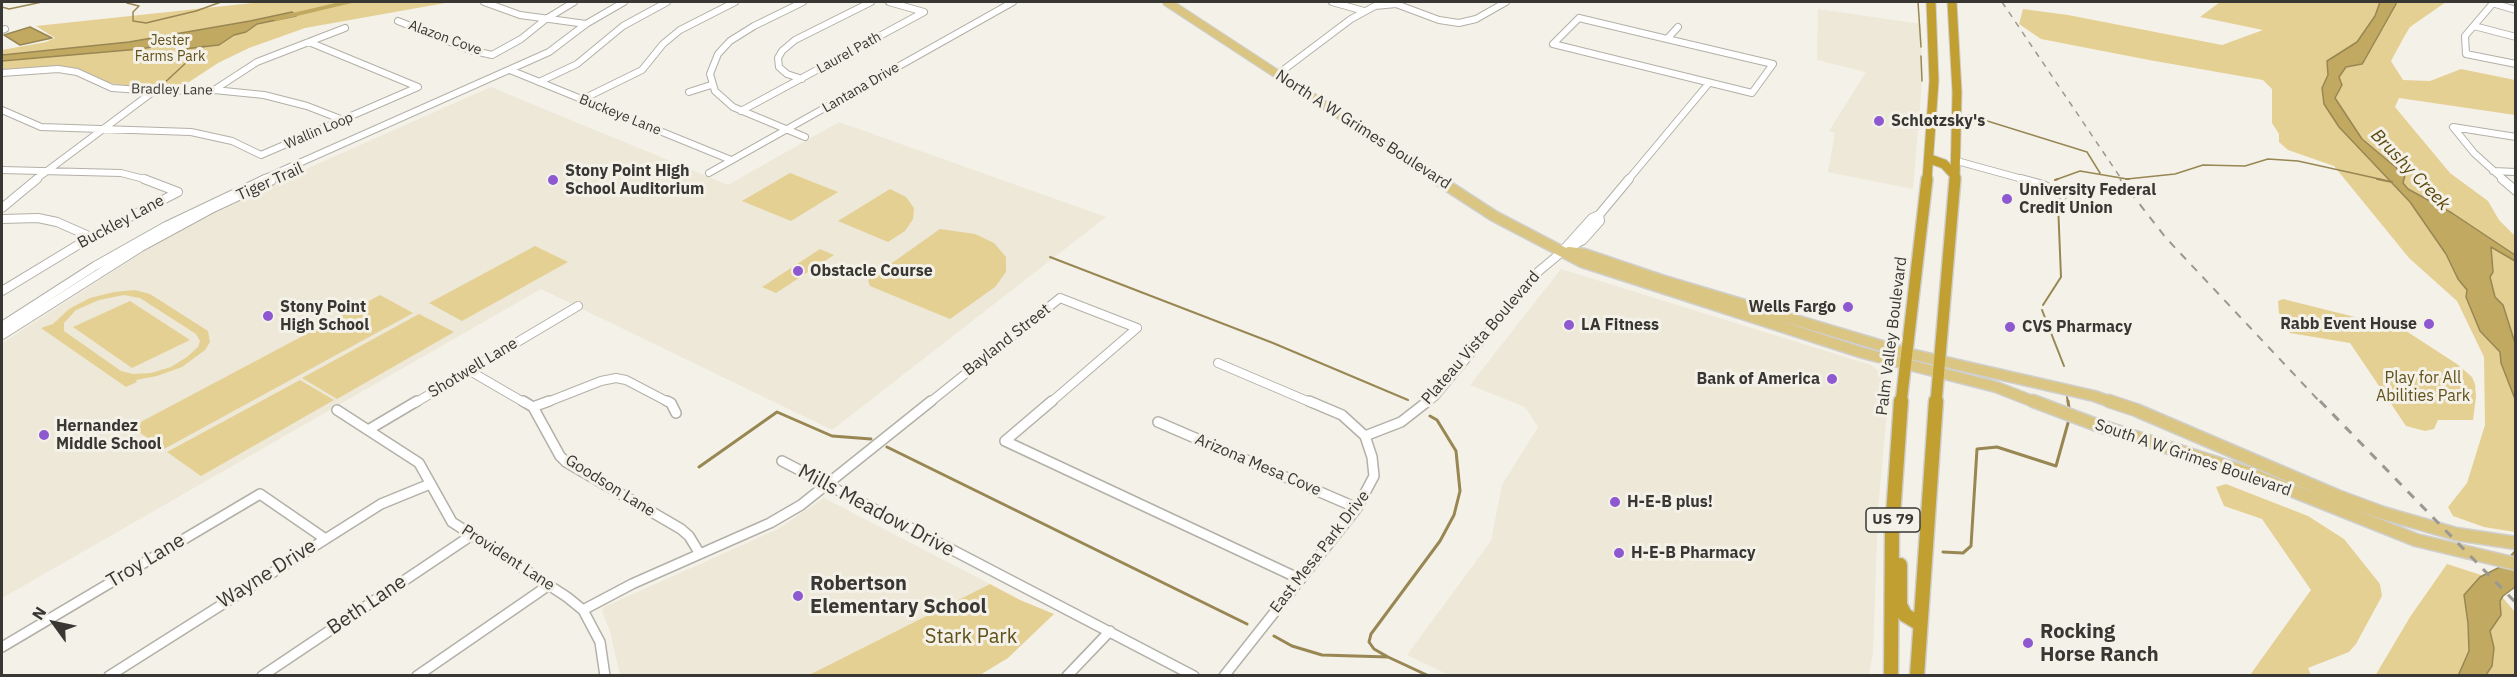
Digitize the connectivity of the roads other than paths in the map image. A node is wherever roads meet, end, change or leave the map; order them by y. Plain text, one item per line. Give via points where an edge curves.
1 (484, 2) edge
2 (574, 2) edge
3 (624, 2) edge
4 (667, 2) edge
5 (735, 2) edge
6 (803, 2) edge
7 (871, 2) edge
8 (889, 2) edge
9 (1002, 2) edge
10 (1167, 2) edge
11 (1338, 2) edge
12 (1506, 2) edge
13 (1931, 2) edge
14 (1952, 2) edge
15 (2493, 2) edge
16 (1011, 3) edge
17 (2516, 10) edge
18 (1364, 11) junction
19 (546, 19) junction
20 (398, 21) dead end
21 (586, 24) junction
22 (2474, 26) junction
23 (1678, 27) dead end
24 (345, 28) dead end
25 (2516, 37) edge
26 (1667, 39) junction
27 (309, 42) junction
28 (2516, 64) edge
29 (513, 72) junction
30 (2, 73) edge
31 (1278, 74) junction
32 (802, 79) junction
33 (539, 82) junction
34 (1709, 83) junction
35 (711, 85) junction
36 (214, 90) junction
37 (154, 91) junction
38 (689, 92) dead end
39 (581, 100) junction
40 (2, 110) edge
41 (741, 111) junction
42 (343, 120) junction
43 (102, 128) junction
44 (787, 130) junction
45 (805, 137) dead end
46 (2516, 137) edge
47 (1931, 144) junction
48 (1930, 159) junction
49 (731, 160) junction
50 (1957, 161) junction
51 (2, 170) edge
52 (47, 170) junction
53 (2493, 171) junction
54 (2516, 172) edge
55 (709, 173) dead end
56 (1956, 177) junction
57 (2516, 191) edge
58 (2064, 195) dead end
59 (2, 208) edge
60 (2, 219) edge
61 (91, 237) junction
62 (1563, 251) junction
63 (2, 291) edge
64 (1673, 292) junction
65 (578, 306) dead end
66 (1766, 312) junction
67 (2, 326) edge
68 (2, 335) edge
69 (1905, 359) junction
70 (1218, 363) dead end
71 (1939, 367) junction
72 (470, 371) junction
73 (533, 407) junction
74 (337, 410) dead end
75 (676, 413) dead end
76 (1158, 422) dead end
77 (368, 430) junction
78 (1365, 436) junction
79 (783, 461) dead end
80 (430, 484) junction
81 (827, 486) junction
82 (1357, 508) junction
83 (1892, 531) junction
84 (472, 535) junction
85 (324, 538) junction
86 (2516, 543) edge
87 (700, 554) junction
88 (2516, 564) edge
89 (1300, 579) junction
90 (549, 585) junction
91 (583, 610) junction
92 (1920, 624) junction
93 (1110, 631) junction
94 (2, 647) edge
95 (109, 675) edge
96 (262, 675) edge
97 (417, 675) edge
98 (605, 675) edge
99 (1067, 675) edge
100 (1194, 675) edge
101 (1224, 675) edge
102 (1891, 675) edge
103 (1917, 675) edge

1 - 19 street via 520,15
2 - 19 street
3 - 21 street, Tiger Trail
4 - 33 street via 623,26 577,64
5 - 39 street via 680,30 642,70
6 - 35 street via 754,26 723,48 711,67
7 - 32 street via 795,40 782,51 779,67
8 - 32 street, Laurel Path via 924,12
9 - 16 street
10 - 31 main road, North A W Grimes Boulevard
11 - 18 street
12 - 18 street via 1476,20 1462,22 1439,20 1391,4 1378,4
13 - 47 highway, Palm Valley Boulevard / US 79
14 - 50 highway, US 79
15 - 17 street
15 - 22 street
16 - 44 street, Lantana Drive
18 - 31 street
19 - 20 street, Alazon Cove via 492,55
19 - 21 street
21 - 29 street, Tiger Trail via 546,57
22 - 25 street
22 - 28 street via 2465,36 2466,54
23 - 26 street
24 - 27 street
26 - 34 street via 1773,64 1752,93
26 - 34 street via 1579,18 1553,44
27 - 36 street via 257,62
27 - 42 street, Wallin Loop via 418,87
29 - 33 street, Buckeye Lane
29 - 67 street, Tiger Trail via 204,207 95,266
29 - 68 street, Tiger Trail via 211,209 115,262
30 - 37 street, Bradley Lane via 58,69 77,72 112,88
31 - 62 main road, North A W Grimes Boulevard via 1494,216
32 - 41 street, Laurel Path
33 - 39 street, Buckeye Lane
34 - 62 street, Plateau Vista Boulevard via 1599,215 1600,220 1583,240
35 - 38 street
35 - 41 street via 725,102
36 - 37 street, Bradley Lane
36 - 42 street, Bradley Lane via 288,100
37 - 43 street
39 - 49 street, Buckeye Lane
40 - 43 street via 41,127
41 - 44 street
42 - 43 street, Wallin Loop via 261,156 232,141 190,132
43 - 52 street
44 - 45 street
44 - 49 street, Lantana Drive
46 - 53 street via 2452,127
47 - 48 highway, Palm Valley Boulevard / US 79
47 - 50 highway via 1941,156
48 - 56 highway via 1944,164
48 - 69 highway, Palm Valley Boulevard / US 79
49 - 55 street, Lantana Drive
50 - 56 highway, US 79
50 - 58 street via 2043,185
51 - 52 street, Buckley Lane
52 - 59 street
52 - 61 street, Buckley Lane via 122,173 178,192
53 - 54 street
53 - 57 street
56 - 71 highway, US 79
60 - 61 street via 38,218
61 - 63 street, Buckley Lane
62 - 64 main road, North A W Grimes Boulevard via 1582,262
62 - 66 main road, North A W Grimes Boulevard via 1584,254
62 - 78 street, Plateau Vista Boulevard via 1539,271 1435,396 1401,422
64 - 66 main road via 1748,312
64 - 69 main road, North A W Grimes Boulevard via 1806,336
65 - 72 street, Shotwell Lane
66 - 69 main road, North A W Grimes Boulevard
69 - 71 main road, South A W Grimes Boulevard
69 - 83 highway, Palm Valley Boulevard / US 79
70 - 78 street via 1327,407
71 - 86 main road, South A W Grimes Boulevard via 2094,396 2350,501 2440,530
71 - 88 main road, South A W Grimes Boulevard via 2094,424 2239,470 2418,541
71 - 92 highway, US 79
72 - 73 street
72 - 77 street, Shotwell Lane
73 - 75 street via 616,378 671,403
73 - 87 street, Goodson Lane via 566,462 681,529
74 - 77 street, Provident Lane
76 - 82 street, Arizona Mesa Cove
77 - 80 street, Provident Lane via 419,462
78 - 82 street, East Mesa Park Drive via 1374,476
79 - 81 street, Mills Meadow Drive
80 - 84 street, Provident Lane via 446,514
80 - 85 street, Wayne Drive via 381,504
81 - 87 street, Bayland Street via 770,522
81 - 89 street, Bayland Street via 1060,297 1137,328 1005,441
81 - 93 street, Mills Meadow Drive
82 - 89 street, East Mesa Park Drive
83 - 92 highway via 1900,539 1900,605 1905,615
83 - 102 highway, Palm Valley Boulevard / US 79
84 - 90 street, Provident Lane
84 - 96 street, Beth Lane
85 - 94 street, Troy Lane via 260,494
85 - 95 street, Wayne Drive
87 - 91 street, Bayland Street
89 - 101 street, East Mesa Park Drive
90 - 91 street, Provident Lane
90 - 97 street
91 - 98 street, Provident Lane via 600,642
92 - 103 highway, US 79
93 - 99 street
93 - 100 street, Mills Meadow Drive

